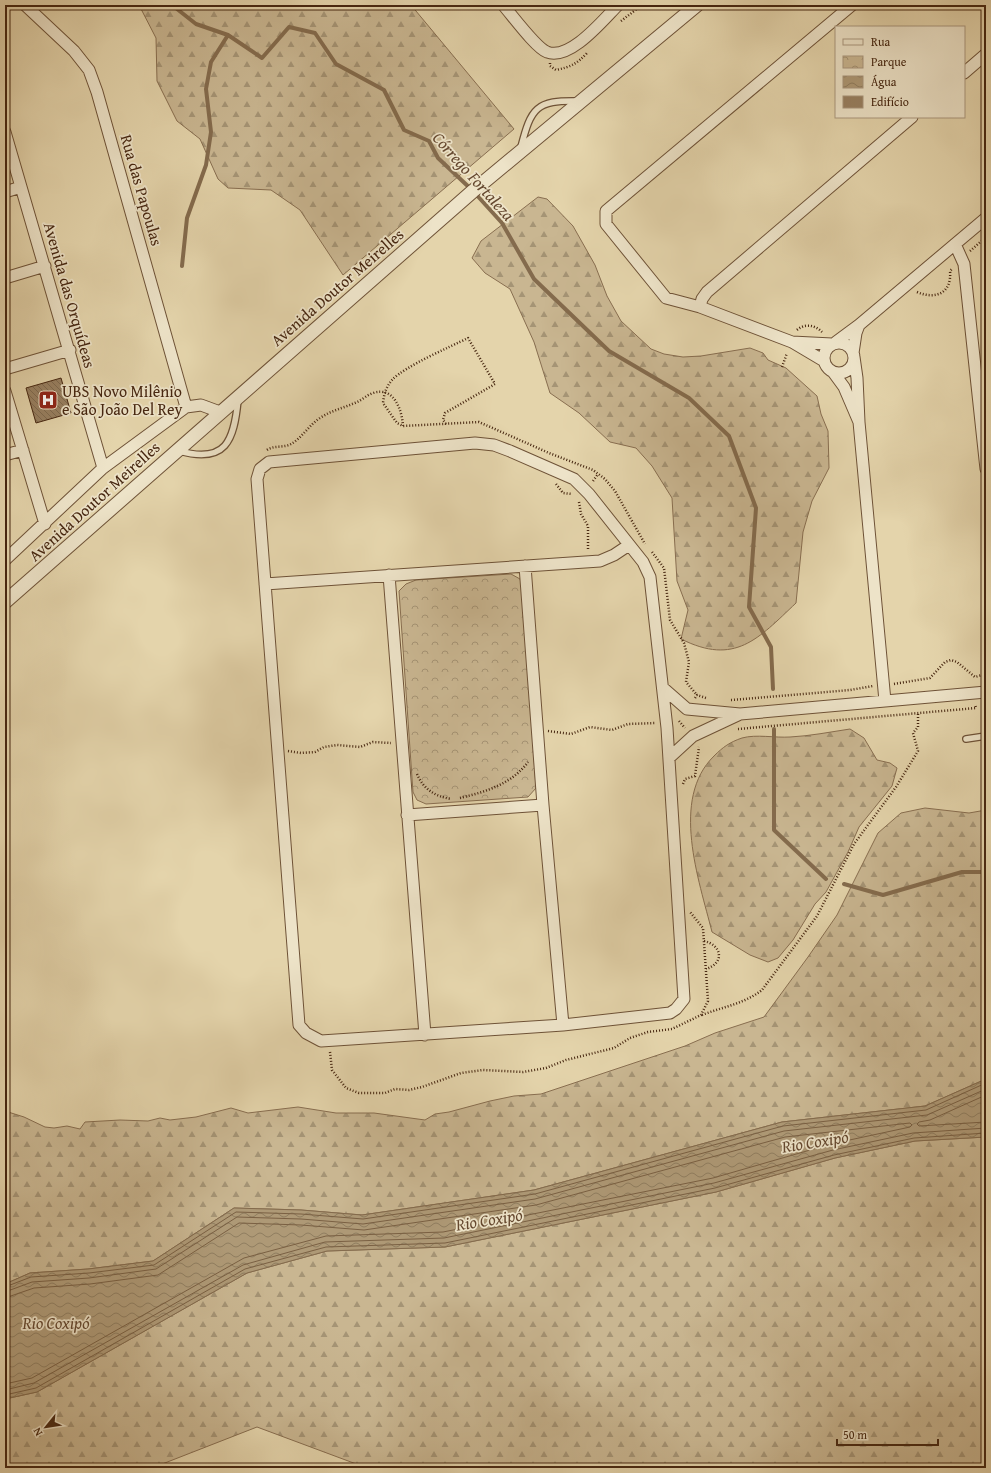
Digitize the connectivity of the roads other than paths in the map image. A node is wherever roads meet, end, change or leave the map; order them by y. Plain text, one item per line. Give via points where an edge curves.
1 (25, 5) edge
2 (503, 5) edge
3 (618, 5) edge
4 (697, 5) edge
5 (852, 5) edge
6 (986, 54) edge
7 (965, 72) edge
8 (582, 101) junction
9 (911, 118) edge
10 (5, 132) edge
11 (519, 153) junction
12 (21, 188) junction
13 (5, 192) edge
14 (986, 218) edge
15 (955, 244) junction
16 (45, 266) junction
17 (5, 278) edge
18 (700, 307) junction
19 (859, 325) junction
20 (831, 341) junction
21 (792, 342) junction
22 (70, 350) junction
23 (853, 355) junction
24 (824, 361) junction
25 (5, 369) edge
26 (833, 372) junction
27 (5, 391) edge
28 (238, 396) junction
29 (186, 407) junction
30 (220, 412) junction
31 (859, 422) junction
32 (23, 450) junction
33 (177, 450) junction
34 (5, 455) edge
35 (103, 468) junction
36 (986, 470) edge
37 (44, 524) junction
38 (630, 545) junction
39 (5, 560) edge
40 (525, 566) junction
41 (389, 575) junction
42 (265, 584) junction
43 (5, 602) edge
44 (663, 688) junction
45 (986, 692) edge
46 (885, 701) junction
47 (740, 714) junction
48 (986, 736) edge
49 (966, 739) dead end
50 (669, 758) junction
51 (543, 805) junction
52 (407, 815) junction
53 (563, 1025) junction
54 (425, 1035) junction

1 - 29 street, Rua das Papoulas via 74,51 89,70
2 - 3 street via 539,46 546,52 557,54 574,47
4 - 8 street, Avenida Doutor Meirelles
5 - 18 street via 606,211 606,224 666,298
6 - 7 street
8 - 11 street, Avenida Doutor Meirelles
8 - 11 lane via 556,100 534,113 527,122
9 - 18 street via 707,292
10 - 12 street, Avenida das Orquídeas
11 - 28 street, Avenida Doutor Meirelles
12 - 13 street
12 - 16 street, Avenida das Orquídeas
14 - 15 street
15 - 19 street
15 - 36 street via 962,259
16 - 17 street
16 - 22 street, Avenida das Orquídeas
18 - 21 street
19 - 20 street
19 - 23 street
20 - 21 street
20 - 23 street via 846,344
20 - 24 street via 825,351
21 - 24 street
22 - 25 street
22 - 35 street, Avenida das Orquídeas
23 - 26 street via 848,370
23 - 31 street
24 - 26 street
26 - 31 street via 844,387
27 - 32 street
28 - 30 street, Avenida Doutor Meirelles
28 - 33 lane via 228,444 220,451 210,454 197,455
29 - 30 street via 201,404
29 - 35 street
30 - 33 street, Avenida Doutor Meirelles
31 - 46 street
32 - 34 street
32 - 37 street
33 - 43 street, Avenida Doutor Meirelles
35 - 37 street
37 - 39 street
38 - 40 street via 600,560
38 - 42 street via 574,479 494,446 475,443 269,462 260,469 257,479
38 - 44 street via 643,562 650,577
40 - 41 street
40 - 51 street
41 - 42 street
41 - 52 street
42 - 54 street via 299,1025 314,1039 329,1041
44 - 47 street via 687,709
44 - 50 street
45 - 46 street
46 - 47 street
47 - 50 street via 693,736
48 - 49 lane
50 - 53 street via 684,999 676,1010 670,1013
51 - 52 street
51 - 53 street
52 - 54 street
53 - 54 street

